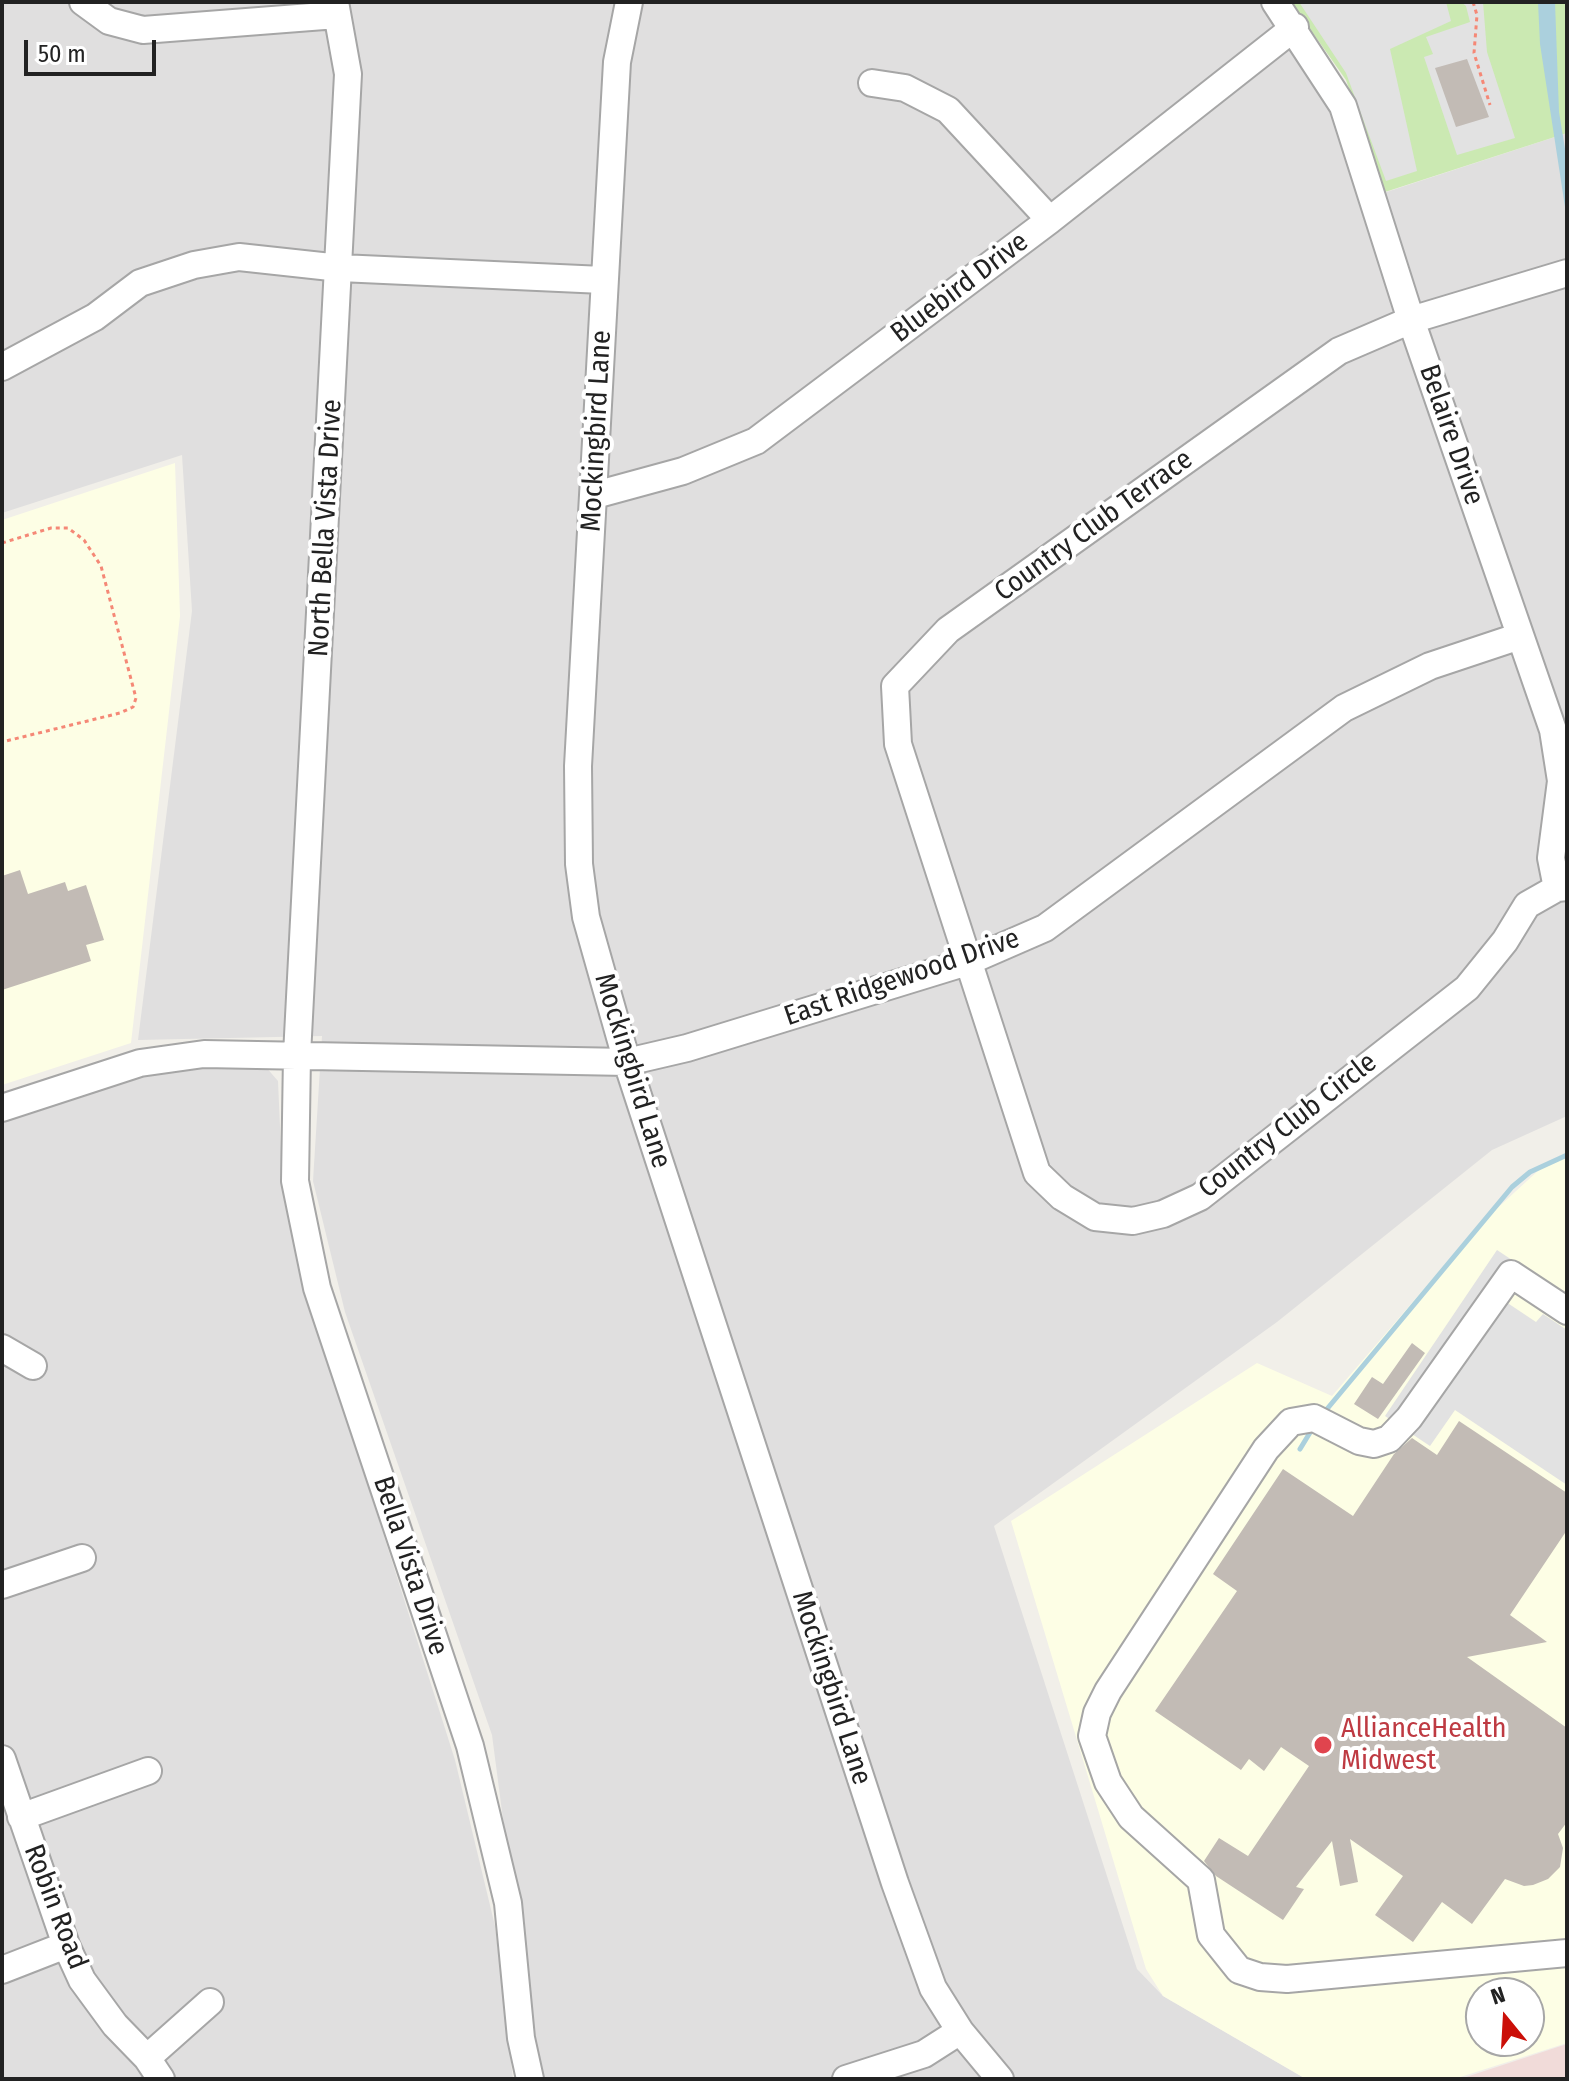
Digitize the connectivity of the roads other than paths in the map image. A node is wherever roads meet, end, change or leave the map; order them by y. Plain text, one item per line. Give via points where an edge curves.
1 (83, 2) edge
2 (629, 2) edge
3 (1275, 2) edge
4 (336, 8) edge
5 (1295, 27) junction
6 (872, 83) dead end
7 (1050, 220) junction
8 (340, 268) junction
9 (1564, 274) edge
10 (603, 280) junction
11 (1411, 320) junction
12 (2, 367) edge
13 (595, 495) junction
14 (1520, 636) junction
15 (1562, 887) edge
16 (967, 962) junction
17 (297, 1055) junction
18 (627, 1062) junction
19 (2, 1108) edge
20 (1566, 1308) edge
21 (2, 1348) edge
22 (33, 1366) dead end
23 (82, 1558) dead end
24 (2, 1585) edge
25 (2, 1759) edge
26 (148, 1771) dead end
27 (21, 1817) junction
28 (66, 1945) junction
29 (1567, 1953) edge
30 (2, 1970) edge
31 (210, 2002) dead end
32 (960, 2031) junction
33 (154, 2069) edge
34 (530, 2079) edge
35 (846, 2079) edge
36 (1000, 2079) edge

1 - 4 street via 109,21 143,30
2 - 10 street, Mockingbird Lane via 617,62
3 - 5 street, Belaire Drive
4 - 8 street, North Bella Vista Drive via 348,74
5 - 7 street, Bluebird Drive
5 - 11 street, Belaire Drive via 1343,106
6 - 7 street via 905,88 948,110
7 - 13 street, Bluebird Drive via 756,441 683,471
8 - 10 street
8 - 12 street via 239,257 194,265 140,283 95,317
8 - 17 street, North Bella Vista Drive
9 - 11 street, Country Club Terrace
10 - 13 street, Mockingbird Lane
11 - 14 street, Belaire Drive
11 - 16 street, Country Club Terrace via 1339,351 948,630 895,686 898,744
13 - 18 street, Mockingbird Lane via 578,766 579,864 586,917
14 - 15 street, Belaire Drive via 1553,730 1561,781 1551,858
14 - 16 street, East Ridgewood Drive via 1430,666 1344,708 1045,928
15 - 16 street, Country Club Circle via 1527,905 1467,988 1200,1197 1133,1221 1095,1217 1062,1197 1037,1173
16 - 18 street, East Ridgewood Drive
17 - 18 street, East Ridgewood Drive
17 - 19 street, East Ridgewood Drive via 204,1054 140,1063
17 - 34 street, Bella Vista Drive via 295,1181 317,1288 470,1746 508,1903
18 - 32 street, Mockingbird Lane via 895,1883 933,1988
20 - 29 street via 1511,1274 1389,1439 1359,1441 1314,1418 1291,1422 1266,1449 1108,1691 1092,1736 1108,1782 1131,1817 1201,1880 1211,1935 1239,1970 1287,1979
21 - 22 street
23 - 24 street
25 - 27 street, Robin Road
26 - 27 street
27 - 28 street, Robin Road
28 - 30 street
28 - 33 street, Robin Road via 82,1980
31 - 33 street
32 - 35 street via 924,2054
32 - 36 street, Mockingbird Lane

